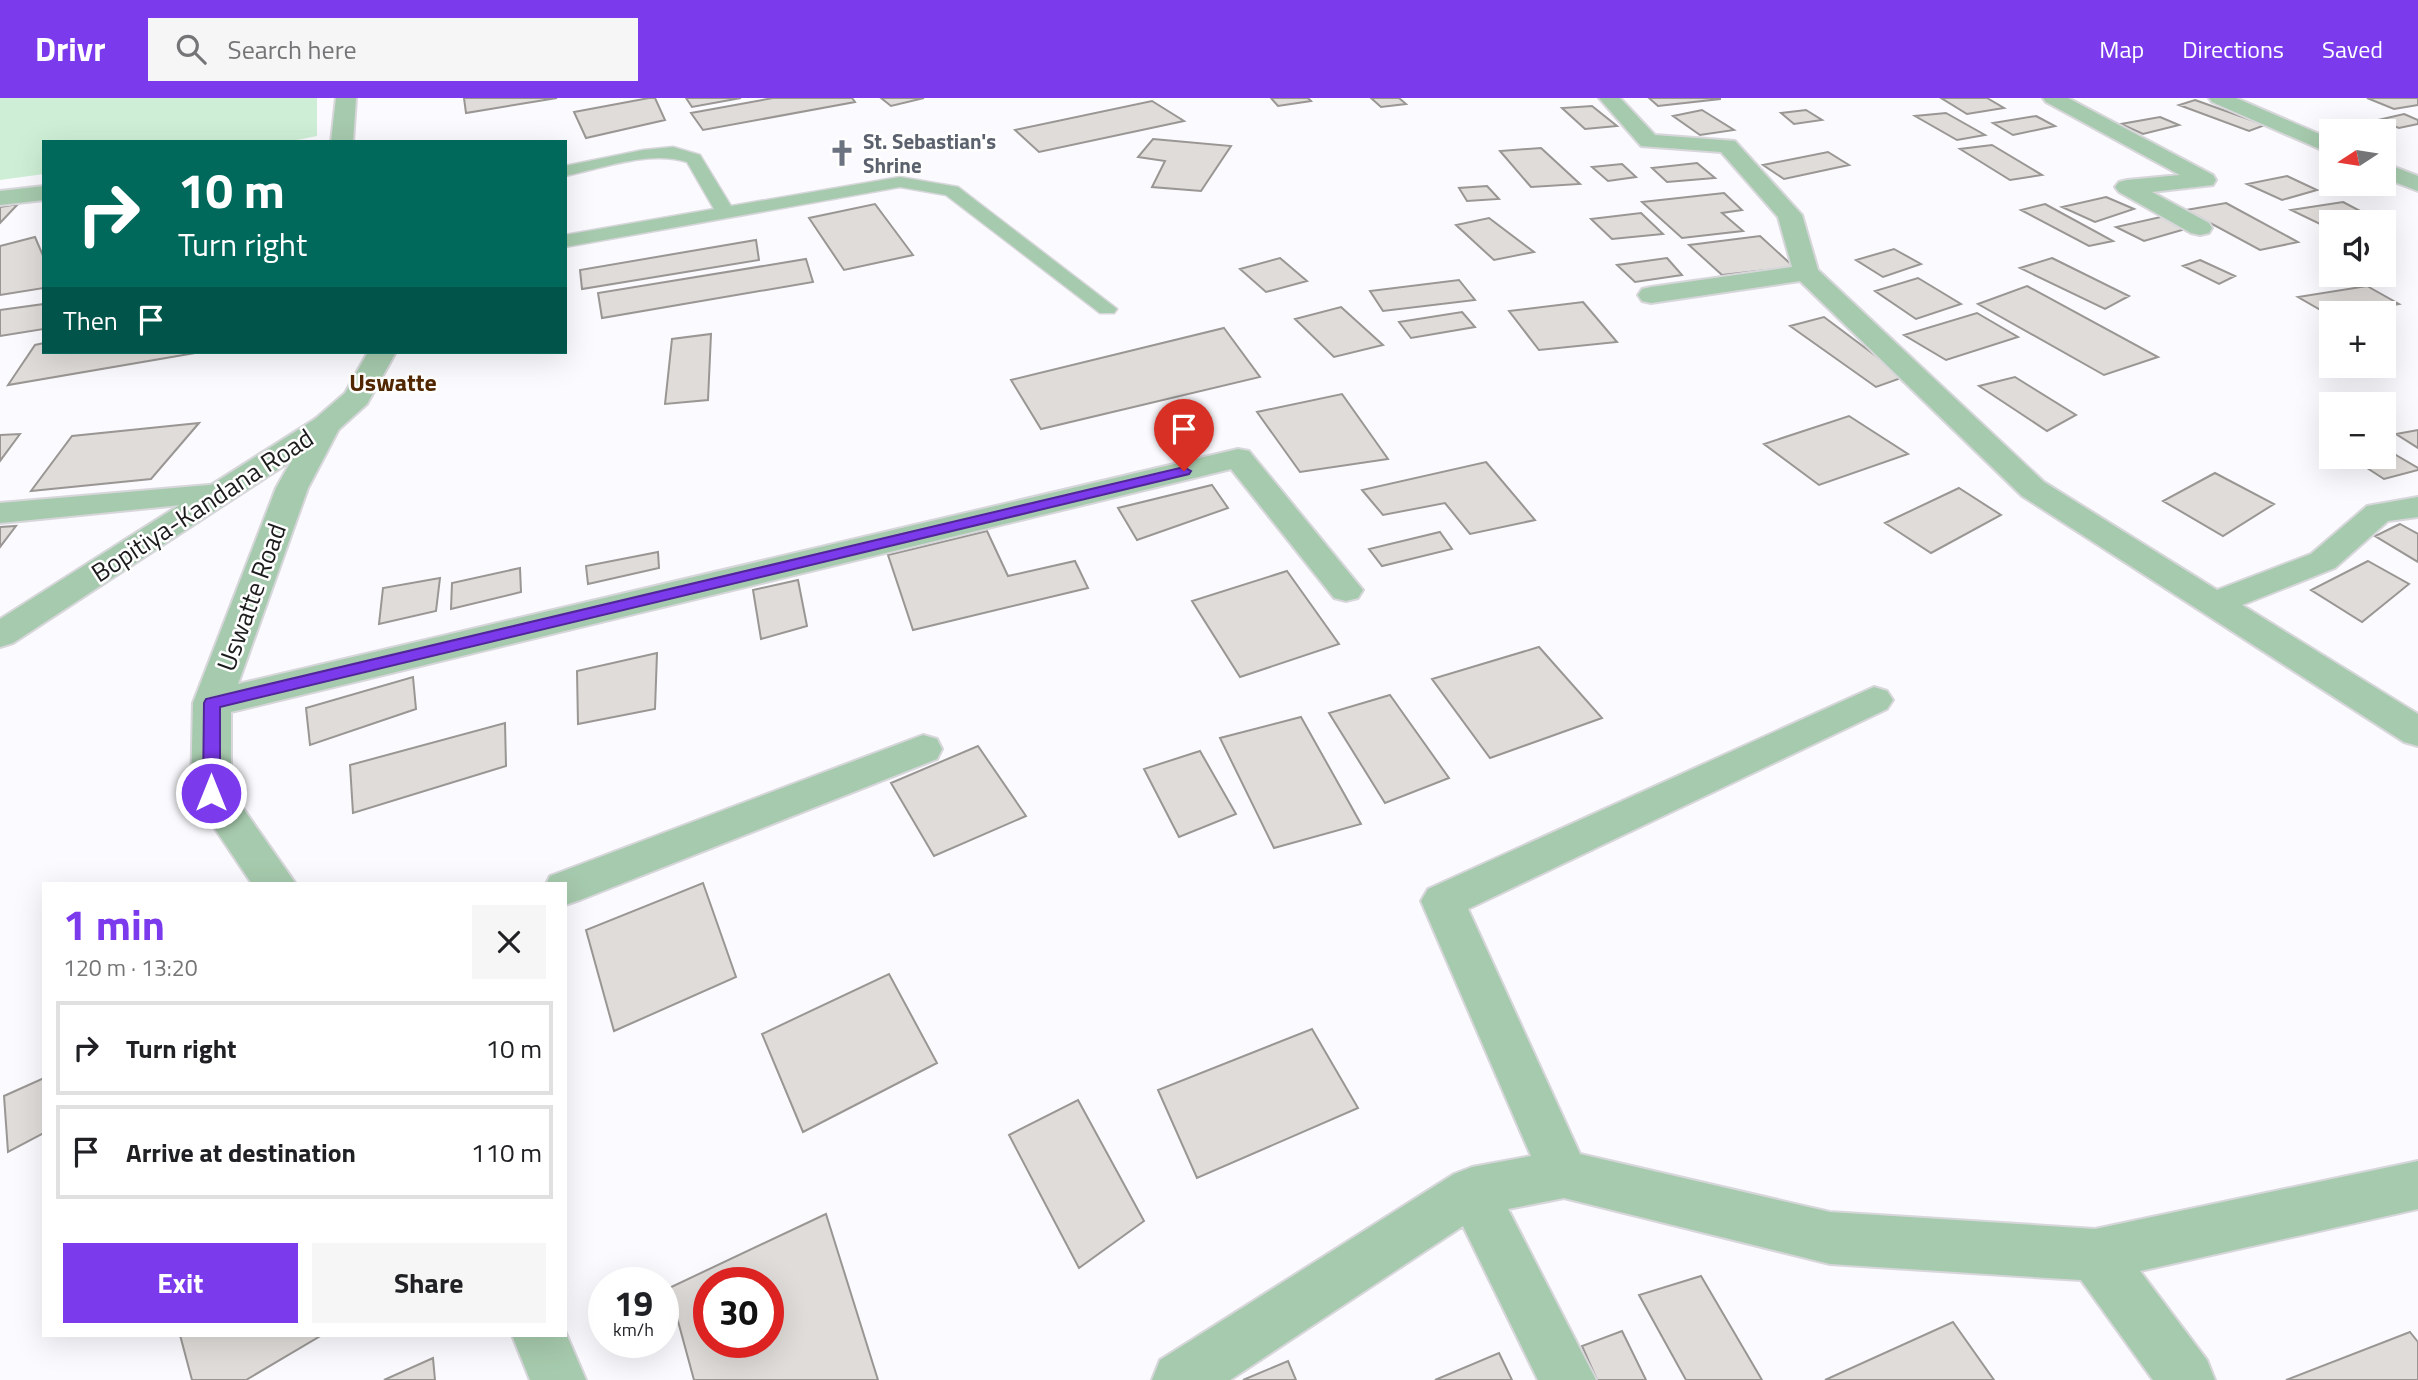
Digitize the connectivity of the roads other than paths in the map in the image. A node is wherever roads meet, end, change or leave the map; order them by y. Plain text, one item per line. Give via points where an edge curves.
1 (346, 98) edge
2 (1609, 98) edge
3 (2053, 98) edge
4 (2219, 98) edge
5 (342, 140) edge
6 (2319, 142) edge
7 (567, 171) edge
8 (2396, 175) edge
9 (2418, 184) edge
10 (42, 193) edge
11 (0, 198) edge
12 (725, 212) junction
13 (2200, 228) dead end
14 (567, 241) edge
15 (1806, 273) junction
16 (1651, 295) dead end
17 (1107, 309) dead end
18 (381, 354) edge
19 (326, 425) junction
20 (220, 493) junction
21 (2418, 507) edge
22 (0, 513) edge
23 (1346, 590) dead end
24 (2215, 603) junction
25 (0, 635) edge
26 (1874, 700) dead end
27 (212, 703) junction
28 (2418, 732) edge
29 (923, 749) dead end
30 (274, 882) edge
31 (567, 887) edge
32 (1564, 1174) junction
33 (2418, 1185) edge
34 (1472, 1191) junction
35 (2095, 1255) junction
36 (539, 1337) edge
37 (558, 1380) edge
38 (1180, 1380) edge
39 (1568, 1380) edge
40 (2187, 1380) edge

1 - 5 street
2 - 15 street via 1649,141 1727,145 1790,215
3 - 13 street via 2205,180 2127,187
4 - 6 street
7 - 12 lane via 673,152 694,159
8 - 9 street
10 - 11 street
12 - 14 lane
12 - 17 lane via 900,182 952,191
15 - 16 street
15 - 24 street via 2033,489
18 - 19 street, Bopitiya-Kandana Road via 357,398
19 - 20 street, Bopitiya-Kandana Road
19 - 27 street, Uswatte Road via 292,488
20 - 22 street
20 - 25 street, Bopitiya-Kandana Road
21 - 24 street via 2378,513 2323,561
23 - 27 street via 1238,458
24 - 28 street
26 - 32 street via 1443,901
27 - 30 street, Uswatte Road via 211,793
29 - 31 street
32 - 34 street
32 - 35 street via 1830,1238
33 - 35 street
34 - 38 street
34 - 39 street
35 - 40 street
36 - 37 street

